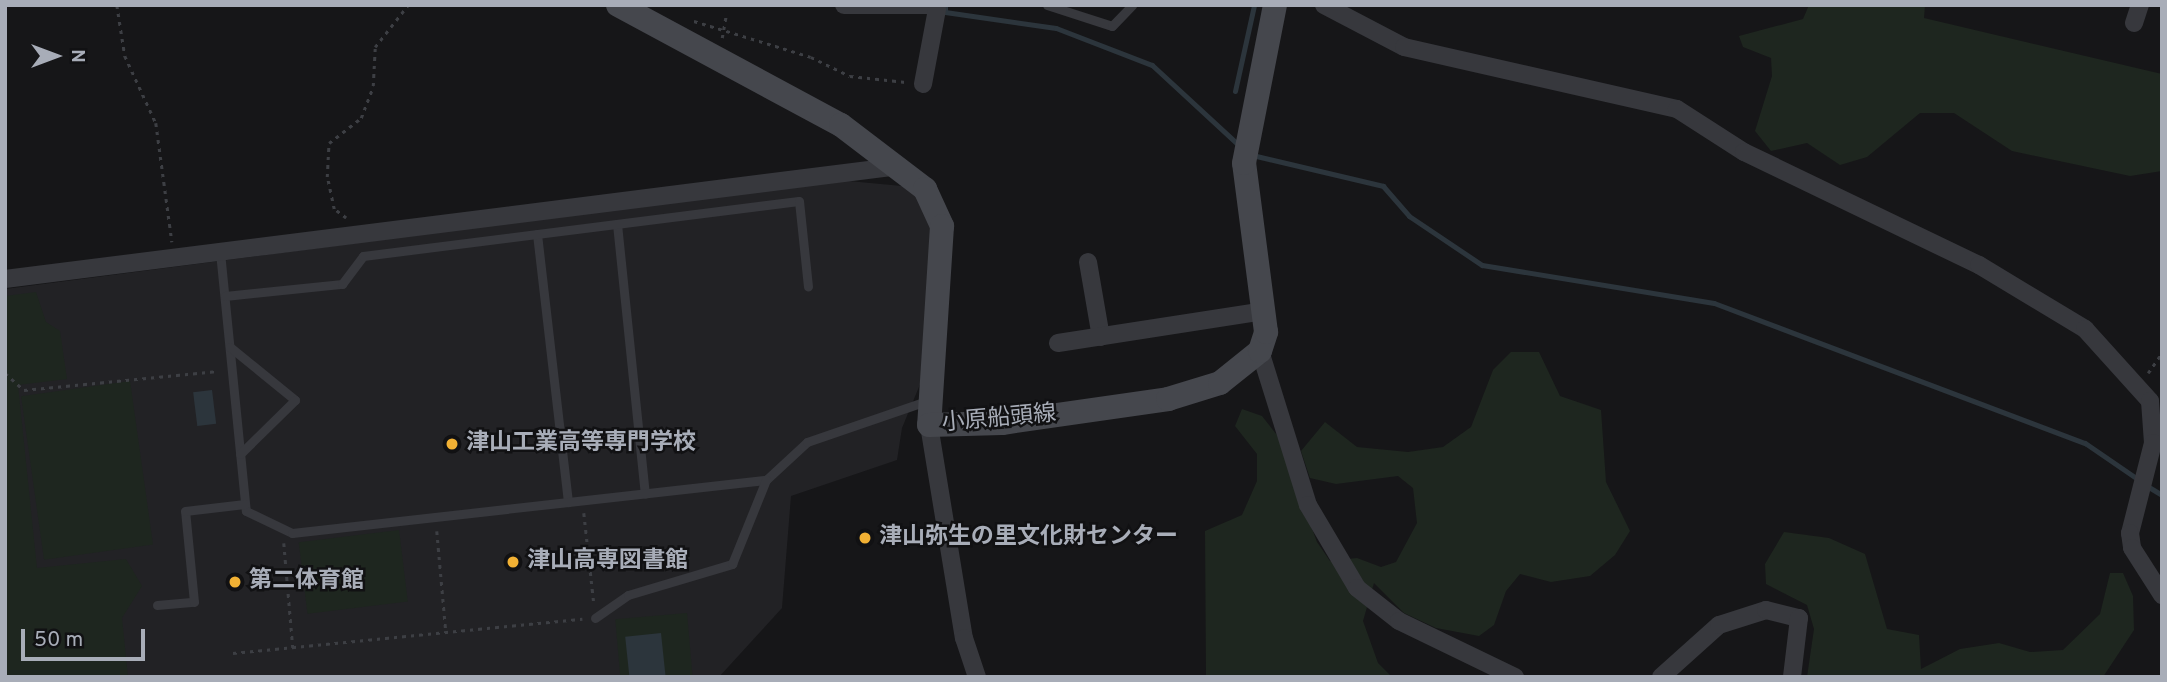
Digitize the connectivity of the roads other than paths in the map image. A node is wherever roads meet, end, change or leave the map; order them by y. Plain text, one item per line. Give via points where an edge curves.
1 (618, 5) edge
2 (844, 5) edge
3 (1047, 5) edge
4 (1132, 5) edge
5 (1275, 5) edge
6 (1324, 5) edge
7 (2140, 5) edge
8 (937, 7) edge
9 (2134, 23) dead end
10 (923, 84) road end
11 (899, 166) junction
12 (617, 224) junction
13 (537, 234) junction
14 (220, 252) junction
15 (1088, 262) dead end
16 (5, 279) edge
17 (808, 287) dead end
18 (225, 296) junction
19 (1264, 311) junction
20 (1101, 337) junction
21 (1058, 343) dead end
22 (230, 347) junction
23 (1260, 351) junction
24 (929, 413) junction
25 (240, 454) junction
26 (766, 480) junction
27 (645, 494) junction
28 (568, 502) junction
29 (245, 504) junction
30 (2162, 595) edge
31 (157, 605) dead end
32 (595, 618) road end
33 (977, 677) edge
34 (1515, 677) edge
35 (1661, 677) edge
36 (1792, 677) edge

1 - 11 main road, 小原船頭線 via 841,125
2 - 8 street
3 - 4 lane via 1112,26
5 - 19 main road via 1244,163
6 - 30 street via 1404,47 1677,109 1744,152 1979,265 2085,329 2139,383 2153,420 2132,548
7 - 9 street
8 - 10 street
11 - 14 street
11 - 24 main road, 小原船頭線 via 934,202 942,226
12 - 13 lane
12 - 17 lane via 799,201
12 - 27 lane
13 - 18 lane via 363,256 342,284
13 - 28 lane
14 - 16 street
14 - 18 lane
15 - 20 street
18 - 22 lane
19 - 20 street
19 - 23 main road
20 - 21 street
22 - 25 lane
22 - 25 lane via 295,400
23 - 24 main road, 小原船頭線 via 1220,383 1190,394 1002,423
23 - 34 street via 1308,505 1357,588 1399,621 1480,654
24 - 26 lane via 807,442
24 - 33 street via 964,638
25 - 29 lane
26 - 27 lane
26 - 32 lane via 732,565 628,595
27 - 28 lane
28 - 29 lane via 292,533 246,511
29 - 31 lane via 185,511 194,602
35 - 36 street via 1719,625 1766,610 1799,618

